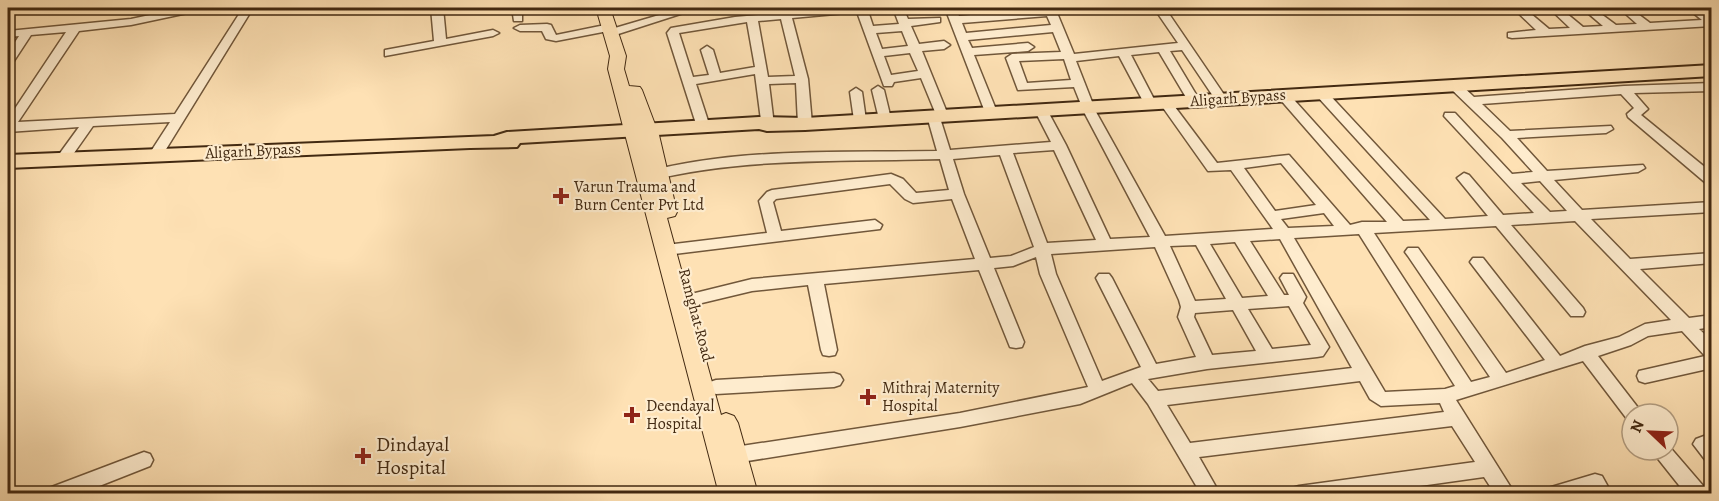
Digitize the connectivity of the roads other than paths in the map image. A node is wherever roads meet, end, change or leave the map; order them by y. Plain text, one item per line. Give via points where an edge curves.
1 (197, 8) edge
2 (248, 8) edge
3 (437, 8) edge
4 (603, 8) edge
5 (693, 8) edge
6 (861, 8) edge
7 (867, 8) edge
8 (898, 8) edge
9 (950, 8) edge
10 (1160, 8) edge
11 (1518, 8) edge
12 (1554, 8) edge
13 (1587, 8) edge
14 (1624, 8) edge
15 (1693, 8) edge
16 (1051, 10) edge
17 (673, 11) edge
18 (786, 15) junction
19 (519, 18) edge
20 (752, 18) junction
21 (936, 20) dead end
22 (955, 20) junction
23 (1712, 23) edge
24 (905, 25) junction
25 (1058, 28) junction
26 (1649, 28) junction
27 (74, 29) junction
28 (1614, 29) junction
29 (611, 30) junction
30 (869, 30) junction
31 (1579, 30) junction
32 (27, 33) junction
33 (493, 33) dead end
34 (1546, 33) junction
35 (8, 34) edge
36 (1512, 35) dead end
37 (961, 37) junction
38 (440, 42) junction
39 (944, 45) dead end
40 (1185, 45) junction
41 (1162, 48) junction
42 (915, 49) junction
43 (707, 50) dead end
44 (967, 52) junction
45 (1067, 52) junction
46 (1123, 52) junction
47 (389, 53) dead end
48 (877, 53) junction
49 (8, 61) edge
50 (925, 74) junction
51 (761, 75) junction
52 (716, 78) junction
53 (802, 79) junction
54 (688, 82) junction
55 (1079, 83) junction
56 (1711, 83) edge
57 (884, 84) junction
58 (1624, 90) junction
59 (856, 92) dead end
60 (1463, 93) junction
61 (1324, 97) junction
62 (1221, 99) junction
63 (1289, 100) junction
64 (1194, 101) junction
65 (1157, 103) junction
66 (12, 111) edge
67 (991, 112) junction
68 (1090, 112) junction
69 (1042, 114) junction
70 (1450, 116) dead end
71 (179, 118) junction
72 (885, 119) junction
73 (860, 120) junction
74 (936, 120) junction
75 (89, 123) junction
76 (805, 124) junction
77 (766, 125) junction
78 (8, 127) edge
79 (703, 127) junction
80 (1606, 129) dead end
81 (641, 132) junction
82 (1507, 135) junction
83 (1059, 145) junction
84 (1005, 149) junction
85 (945, 155) junction
86 (155, 156) junction
87 (62, 160) junction
88 (8, 162) edge
89 (1235, 166) junction
90 (1638, 168) dead end
91 (651, 175) junction
92 (1546, 177) junction
93 (1464, 178) dead end
94 (1509, 179) junction
95 (1712, 181) edge
96 (957, 194) junction
97 (1712, 207) edge
98 (1328, 208) junction
99 (1299, 212) junction
100 (1578, 215) junction
101 (1271, 216) junction
102 (1545, 216) junction
103 (1500, 220) junction
104 (1441, 223) junction
105 (875, 225) dead end
106 (1398, 225) junction
107 (1354, 229) junction
108 (1315, 234) junction
109 (1285, 235) junction
110 (775, 237) junction
111 (1240, 238) junction
112 (1200, 239) junction
113 (1160, 241) junction
114 (1106, 246) junction
115 (672, 249) junction
116 (1042, 249) junction
117 (1413, 252) dead end
118 (1712, 258) edge
119 (1478, 262) dead end
120 (986, 264) junction
121 (1627, 265) junction
122 (1104, 278) dead end
123 (1288, 278) dead end
124 (815, 279) junction
125 (686, 300) junction
126 (1287, 301) junction
127 (1238, 304) junction
128 (1189, 307) junction
129 (1577, 312) dead end
130 (1712, 321) edge
131 (1683, 324) junction
132 (1016, 342) dead end
133 (829, 350) dead end
134 (1585, 352) junction
135 (1712, 352) edge
136 (1268, 357) junction
137 (1712, 361) edge
138 (1207, 362) junction
139 (1556, 363) junction
140 (1143, 373) junction
141 (1366, 373) junction
142 (1645, 376) dead end
143 (834, 380) dead end
144 (1502, 381) junction
145 (716, 387) junction
146 (1467, 390) junction
147 (1098, 391) junction
148 (1444, 396) junction
149 (1154, 399) junction
150 (1624, 402) edge
151 (1456, 418) junction
152 (1712, 441) edge
153 (1186, 451) junction
154 (735, 454) junction
155 (1712, 455) edge
156 (144, 460) dead end
157 (1671, 462) edge
158 (1490, 468) junction
159 (1566, 492) edge
160 (56, 494) edge
161 (731, 494) edge
162 (746, 494) edge
163 (1210, 494) edge
164 (1299, 494) edge
165 (1506, 494) edge
166 (1603, 494) edge
167 (1698, 494) edge

1 - 27 street
2 - 71 street
3 - 38 street
4 - 29 main road, Ramghat Road
5 - 17 street
6 - 7 street
6 - 18 street
6 - 30 street
8 - 24 street
9 - 22 street
10 - 40 street
11 - 34 street
12 - 31 street
13 - 28 street
14 - 26 street
15 - 23 street
16 - 22 street
16 - 25 street
17 - 29 street
18 - 20 street
18 - 53 street
19 - 29 street via 547,27 550,37 556,38
20 - 51 street
20 - 54 street via 675,30
21 - 24 street
22 - 37 street
23 - 26 street
24 - 30 street
24 - 42 street
25 - 37 street
25 - 45 street
26 - 28 street
27 - 32 street
27 - 66 street
28 - 31 street
29 - 81 main road, Ramghat Road via 618,56 616,69
30 - 48 street
31 - 34 street
32 - 35 street
32 - 49 street
33 - 38 street
34 - 36 street
37 - 44 street
38 - 47 street
39 - 42 street
40 - 41 street
40 - 62 street
41 - 46 street
41 - 64 street
42 - 48 street
42 - 50 street
43 - 52 street
44 - 45 street
44 - 67 street
45 - 46 street
45 - 55 street
45 - 55 street via 1012,58 1022,87
46 - 65 street
48 - 57 street
50 - 57 street
50 - 74 street
51 - 52 street
51 - 53 street
51 - 77 street
52 - 54 street
53 - 76 street
54 - 79 street
55 - 68 street
56 - 58 street
56 - 60 highway, Aligarh Bypass
57 - 72 street
58 - 60 street
58 - 95 street via 1642,109 1633,114
59 - 73 street
60 - 61 highway, Aligarh Bypass
60 - 82 street
61 - 63 highway, Aligarh Bypass
61 - 104 street
62 - 63 highway, Aligarh Bypass
62 - 64 highway, Aligarh Bypass
63 - 106 street
64 - 65 highway, Aligarh Bypass
65 - 68 highway, Aligarh Bypass
65 - 89 street via 1210,165
66 - 78 street
67 - 69 highway, Aligarh Bypass
67 - 74 highway, Aligarh Bypass
68 - 69 highway, Aligarh Bypass
68 - 113 street
69 - 83 street
70 - 94 street
71 - 75 street
71 - 86 street
72 - 73 highway, Aligarh Bypass
72 - 74 highway, Aligarh Bypass
73 - 76 highway, Aligarh Bypass
74 - 85 street
75 - 78 street
75 - 87 street
76 - 77 highway, Aligarh Bypass
77 - 79 highway, Aligarh Bypass
77 - 81 highway, Aligarh Bypass via 760,129
79 - 81 highway, Aligarh Bypass
80 - 82 street
81 - 86 highway, Aligarh Bypass via 505,143
81 - 91 main road, Ramghat Road
82 - 92 street
83 - 84 street
83 - 114 street
84 - 85 street
84 - 116 street
85 - 91 street via 779,158 676,167
85 - 96 street
86 - 87 highway, Aligarh Bypass
87 - 88 highway, Aligarh Bypass
89 - 98 street via 1284,158
89 - 101 street
90 - 92 street
91 - 115 main road, Ramghat Road
92 - 94 street
92 - 100 street
93 - 103 street
94 - 102 street
96 - 110 street via 913,198 900,182 891,179 772,195 766,201
96 - 120 street
97 - 100 street
98 - 99 street
98 - 107 street
99 - 101 street
99 - 108 street
100 - 102 street
100 - 121 street
101 - 109 street
102 - 103 street
103 - 104 street
103 - 129 street
104 - 106 street
105 - 110 street
106 - 107 street
107 - 108 street
107 - 146 street
108 - 109 street
109 - 111 street
109 - 141 street
110 - 115 street
111 - 112 street
111 - 126 street
112 - 113 street
112 - 127 street
113 - 114 street
113 - 128 street
114 - 116 street
115 - 125 main road, Ramghat Road
116 - 120 street via 1013,261
116 - 147 street via 1048,274
117 - 144 street
118 - 121 street
119 - 139 street
120 - 124 street
120 - 132 street
121 - 131 street
122 - 140 street
123 - 126 street via 1298,297
124 - 125 street via 752,285
124 - 133 street
125 - 145 main road, Ramghat Road
125 - 161 main road, Ramghat Road
126 - 127 street
126 - 136 street via 1320,350
127 - 128 street
127 - 136 street
128 - 138 street via 1185,317
130 - 131 street
131 - 134 street via 1645,330 1625,341
131 - 135 street
134 - 139 street
134 - 150 street
136 - 138 street
137 - 142 street
138 - 140 street
139 - 144 street
140 - 147 street
140 - 149 street
141 - 148 street via 1382,399
141 - 149 street
143 - 145 street
144 - 146 street
145 - 154 main road, Ramghat Road
146 - 148 street
147 - 154 street via 960,420
148 - 151 street
149 - 153 street
151 - 153 street
151 - 158 street
152 - 155 street via 1702,444
153 - 163 street
154 - 162 main road, Ramghat Road
156 - 160 street
157 - 167 street
158 - 164 street
158 - 165 street
159 - 166 street via 1595,482

